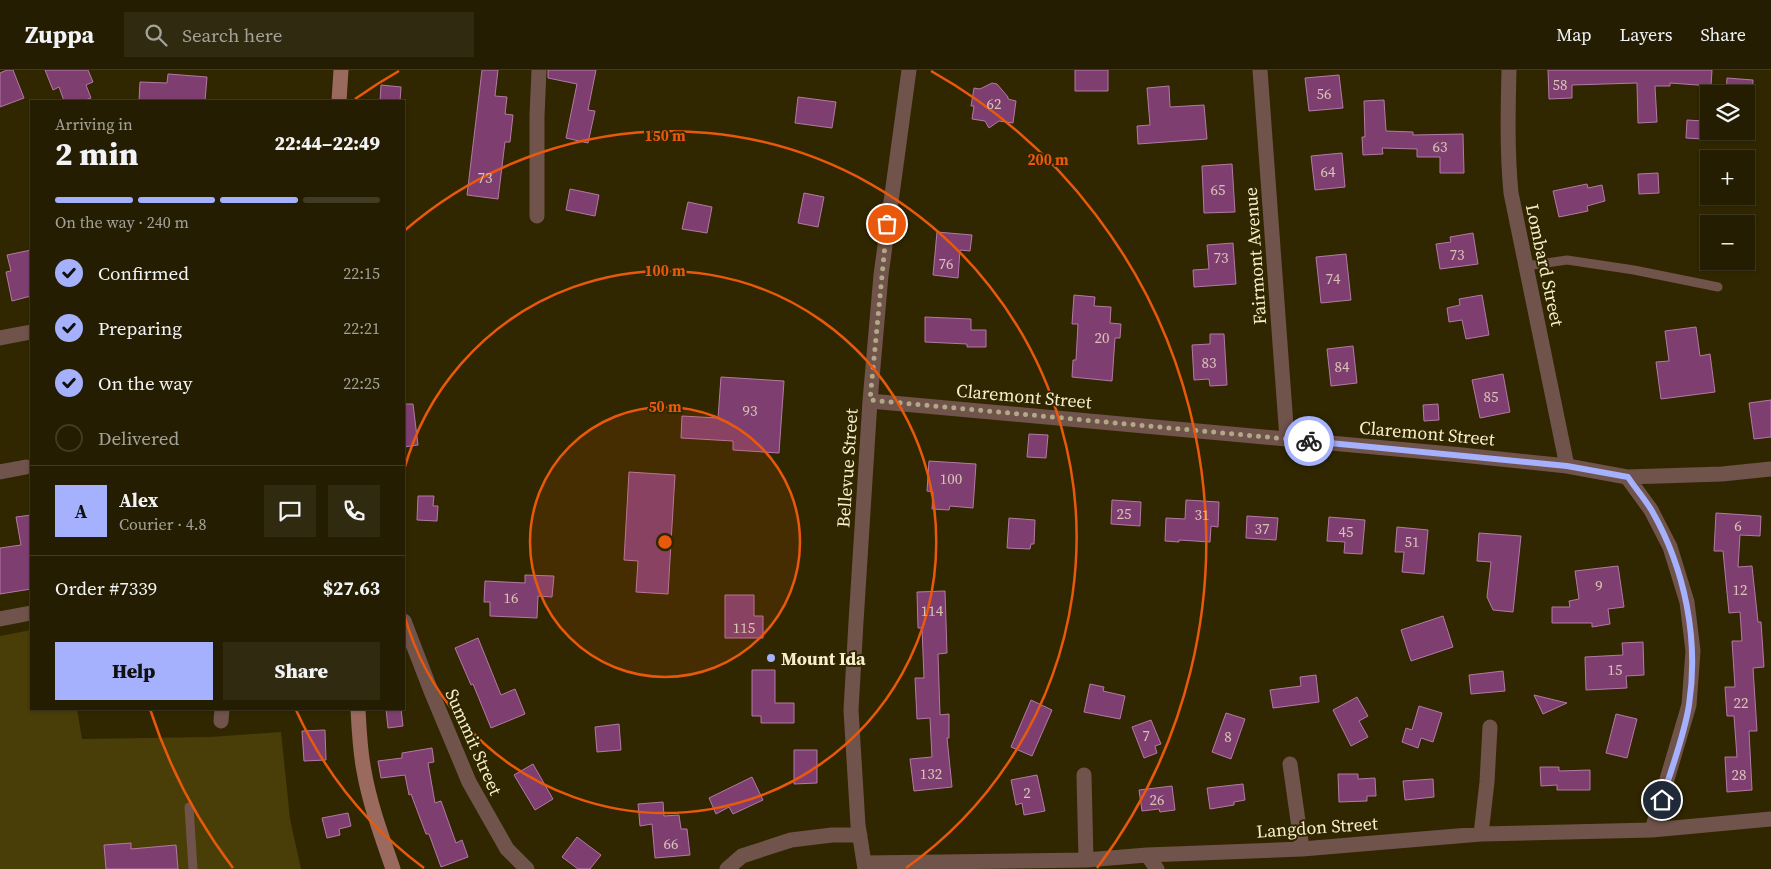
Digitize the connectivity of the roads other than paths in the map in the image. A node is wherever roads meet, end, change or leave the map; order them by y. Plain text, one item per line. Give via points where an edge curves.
1 (341, 70) edge
2 (539, 70) edge
3 (909, 70) edge
4 (1260, 70) edge
5 (1509, 70) edge
6 (339, 100) edge
7 (537, 216) dead end
8 (1526, 266) junction
9 (1718, 287) dead end
10 (30, 332) edge
11 (0, 338) edge
12 (870, 400) junction
13 (1287, 439) junction
14 (1567, 466) junction
15 (26, 467) dead end
16 (1771, 468) edge
17 (0, 472) edge
18 (1628, 477) junction
19 (30, 613) edge
20 (0, 619) edge
21 (405, 624) edge
22 (358, 710) edge
23 (1490, 727) dead end
24 (1290, 764) dead end
25 (1084, 775) dead end
26 (189, 807) dead end
27 (1771, 820) edge
28 (1652, 830) junction
29 (1481, 834) junction
30 (860, 835) junction
31 (1302, 849) junction
32 (1147, 855) junction
33 (1086, 860) junction
34 (865, 866) edge
35 (193, 869) edge
36 (393, 869) edge
37 (527, 869) edge
38 (727, 869) edge
39 (1157, 869) edge

1 - 6 main road
2 - 7 street
3 - 12 street, Bellevue Street via 885,241
4 - 13 street, Fairmont Avenue
5 - 8 street, Lombard Street via 1508,164
8 - 9 lane via 1567,260
8 - 14 street, Lombard Street
10 - 11 street
12 - 13 street, Claremont Street
12 - 30 street, Bellevue Street via 851,710
13 - 14 street, Claremont Street
14 - 18 street, Claremont Street
15 - 17 street
16 - 18 street, Claremont Street via 1722,474
18 - 28 street via 1651,510 1670,547 1687,602 1692,651 1689,705
19 - 20 street
21 - 37 street, Summit Street via 469,782 507,849
22 - 36 main road via 364,772
23 - 29 street
24 - 31 street
25 - 33 street
26 - 35 lane
27 - 28 street, Langdon Street
28 - 29 street, Langdon Street
29 - 31 street, Langdon Street
30 - 34 street, Bellevue Street
30 - 38 street via 791,840 742,856
31 - 32 street, Langdon Street
32 - 33 street, Langdon Street
32 - 39 street
33 - 34 street, Langdon Street

